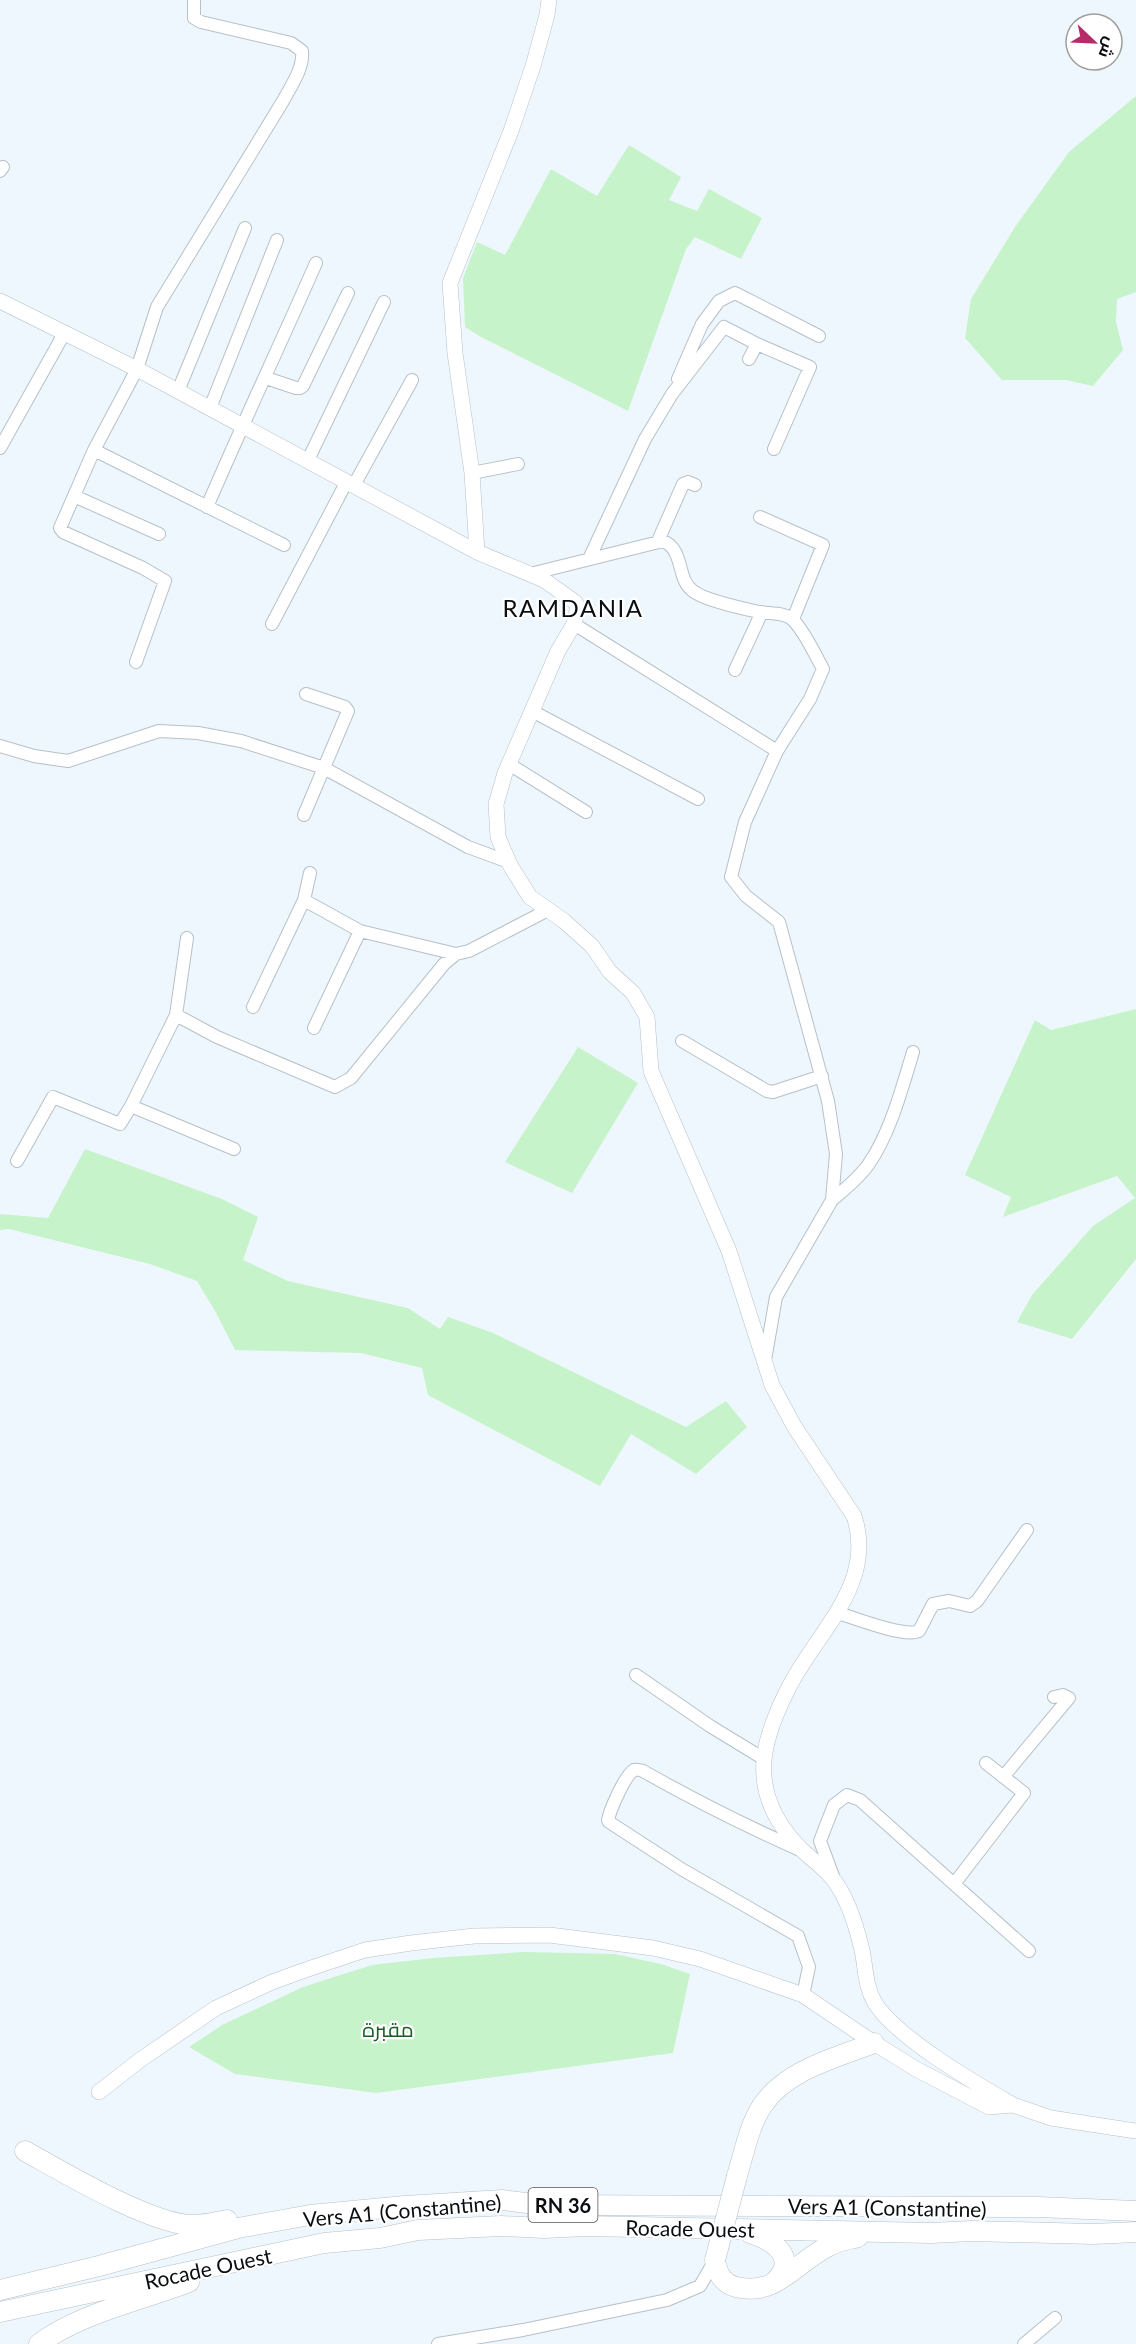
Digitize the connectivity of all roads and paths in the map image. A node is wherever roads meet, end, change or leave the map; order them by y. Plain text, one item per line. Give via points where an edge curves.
1 (194, 0) edge
2 (549, 0) edge
3 (245, 228) dead end
4 (277, 240) dead end
5 (316, 263) dead end
6 (348, 293) dead end
7 (0, 301) edge
8 (384, 302) dead end
9 (65, 332) junction
10 (819, 336) dead end
11 (757, 344) junction
12 (749, 359) dead end
13 (137, 369) junction
14 (266, 378) junction
15 (412, 380) dead end
16 (178, 391) junction
17 (672, 394) junction
18 (210, 408) junction
19 (242, 425) junction
20 (0, 448) edge
21 (774, 448) dead end
22 (94, 450) junction
23 (308, 460) junction
24 (518, 464) dead end
25 (472, 473) junction
26 (351, 483) junction
27 (695, 484) dead end
28 (74, 496) junction
29 (207, 507) junction
30 (760, 517) dead end
31 (159, 534) dead end
32 (657, 542) junction
33 (284, 545) dead end
34 (477, 552) junction
35 (589, 559) junction
36 (530, 574) junction
37 (762, 612) junction
38 (793, 619) junction
39 (272, 624) dead end
40 (574, 624) junction
41 (136, 662) dead end
42 (735, 670) dead end
43 (306, 694) dead end
44 (532, 711) junction
45 (0, 746) edge
46 (777, 751) junction
47 (509, 764) junction
48 (324, 768) junction
49 (698, 799) dead end
50 (586, 812) dead end
51 (303, 815) dead end
52 (509, 862) junction
53 (310, 873) dead end
54 (304, 900) junction
55 (548, 910) junction
56 (360, 931) junction
57 (187, 938) dead end
58 (456, 954) junction
59 (252, 1006) dead end
60 (176, 1015) junction
61 (314, 1028) dead end
62 (682, 1041) dead end
63 (913, 1052) dead end
64 (822, 1076) junction
65 (130, 1106) junction
66 (234, 1149) dead end
67 (16, 1161) dead end
68 (832, 1200) junction
69 (764, 1361) junction
70 (1027, 1530) dead end
71 (838, 1613) junction
72 (636, 1675) dead end
73 (1054, 1697) dead end
74 (764, 1759) junction
75 (986, 1763) dead end
76 (1003, 1777) junction
77 (804, 1851) junction
78 (833, 1876) junction
79 (954, 1884) junction
80 (1029, 1952) dead end
81 (803, 1995) junction
82 (873, 2043) junction
83 (99, 2092) dead end
84 (1013, 2104) junction
85 (1136, 2131) edge
86 (25, 2151) dead end
87 (460, 2202) junction
88 (1136, 2211) edge
89 (733, 2230) junction
90 (888, 2230) junction
91 (1136, 2232) edge
92 (255, 2258) junction
93 (715, 2259) junction
94 (728, 2284) junction
95 (700, 2286) junction
96 (768, 2286) junction
97 (0, 2290) edge
98 (0, 2312) edge
99 (1054, 2318) dead end
100 (39, 2344) edge
101 (438, 2344) edge
102 (1024, 2344) edge

1 - 13 street via 194,18 201,22 291,43 302,51 302,57 283,101 158,307
2 - 25 street via 534,66 450,283 455,353
3 - 16 street
4 - 18 street
5 - 14 street
6 - 14 street via 303,386 296,388
7 - 9 street
8 - 23 street
9 - 13 street
9 - 20 street
10 - 17 street via 735,293 719,301 702,324
11 - 12 street
11 - 17 street via 724,327
11 - 21 street via 810,367
13 - 16 street
13 - 22 street
14 - 19 street
15 - 26 street
16 - 18 street
17 - 35 street via 645,439
18 - 19 street
19 - 23 street
19 - 29 street
22 - 28 street
22 - 29 street
23 - 26 street
24 - 25 street
25 - 34 street
26 - 34 street
26 - 39 street
27 - 32 street via 683,484
28 - 31 street
28 - 41 street via 60,528 63,531 165,581
29 - 33 street
30 - 38 street via 823,545
32 - 35 street
32 - 37 street via 672,546 692,591
34 - 36 street
35 - 36 street
36 - 40 street via 575,602 578,607
37 - 38 street
37 - 42 street
38 - 46 street via 823,669 810,699
40 - 44 street
40 - 46 street
43 - 48 street via 347,709
44 - 47 street
44 - 49 street
45 - 48 street via 68,761 159,731 198,733 241,741
46 - 64 street via 745,822 730,877 746,896 779,922
47 - 50 street
47 - 52 street via 496,804 498,837
48 - 51 street
48 - 52 street via 468,847
52 - 55 street via 530,897
53 - 54 street
54 - 56 street
54 - 59 street
55 - 58 street
55 - 69 street via 592,946 610,972 633,993 647,1017 651,1071 729,1251
56 - 58 street
56 - 61 street
57 - 60 street
58 - 60 street via 351,1078 335,1088
60 - 65 street
62 - 64 street via 767,1091
63 - 68 street via 896,1105 869,1163
64 - 68 street via 836,1154
65 - 66 street
65 - 67 street via 120,1124 53,1097
68 - 69 street via 776,1297
69 - 71 street via 794,1426 859,1529 859,1557
70 - 71 street via 976,1601 970,1606 949,1601 933,1604 919,1631 894,1629
71 - 74 street via 787,1690
72 - 74 street
73 - 76 street via 1069,1698
74 - 77 street via 768,1801 775,1816
75 - 76 street
76 - 79 street via 1024,1793
77 - 78 street
77 - 81 street via 637,1769 624,1782 608,1820 798,1936 809,1967
78 - 79 street via 820,1841 834,1805 846,1795 860,1800
78 - 84 street via 855,1924 865,1979 875,2003 897,2028
79 - 80 street
81 - 82 street
81 - 83 street via 700,1959 601,1940 528,1935 411,1943 365,1950 272,1982 216,2008
82 - 84 street via 989,2107
82 - 93 highway, bridge via 808,2069 782,2085 762,2106 736,2176
84 - 85 street via 1051,2118
86 - 87 highway via 128,2204 194,2225 388,2195
87 - 88 highway, Vers A1 (Constantine) / RN 36
87 - 97 highway, Vers A1 (Constantine) / RN 36 via 310,2215 238,2228
89 - 90 highway, Rocade Ouest
89 - 92 highway, Rocade Ouest via 501,2226 418,2230 324,2243
89 - 96 highway via 777,2245 783,2255 781,2276
90 - 91 highway, Rocade Ouest
90 - 96 highway via 828,2246
92 - 98 highway, Rocade Ouest
92 - 100 highway via 106,2311 52,2334
93 - 94 highway via 718,2273
93 - 95 street
94 - 95 street via 709,2282
94 - 96 highway via 747,2289
95 - 101 street via 667,2300
99 - 102 street

